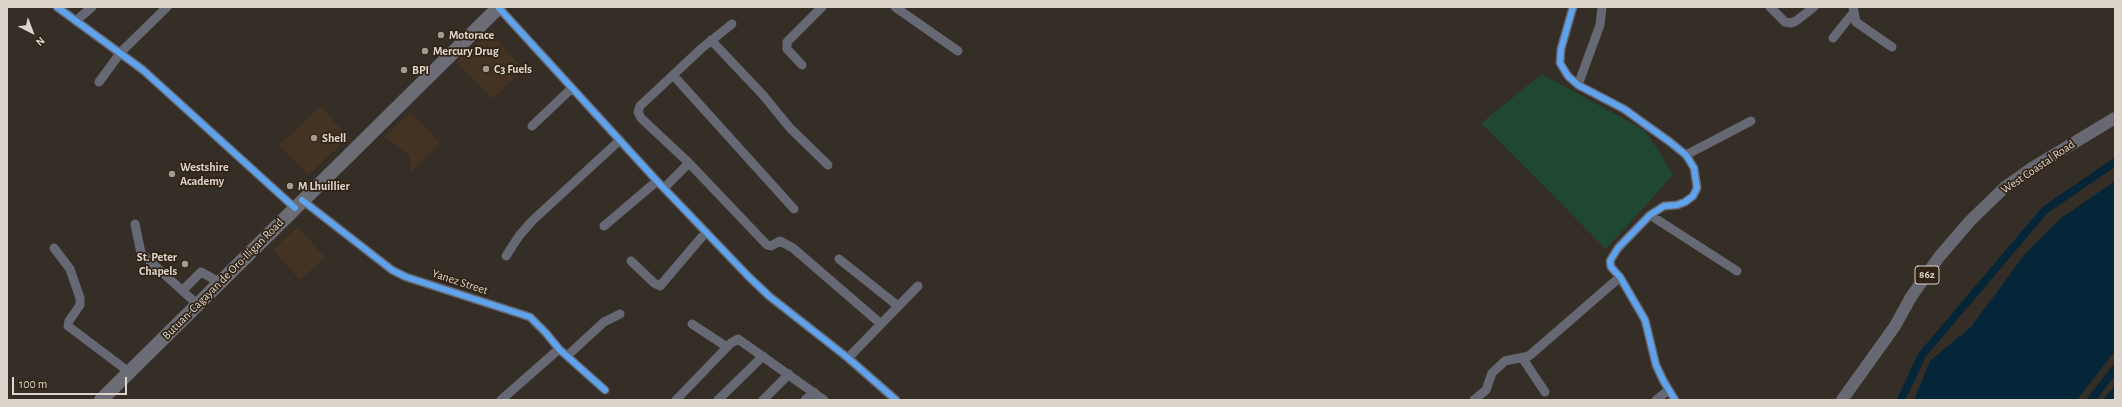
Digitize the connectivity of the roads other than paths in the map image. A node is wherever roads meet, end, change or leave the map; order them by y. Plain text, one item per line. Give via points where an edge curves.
1 (92, 7) edge
2 (167, 7) edge
3 (499, 7) edge
4 (822, 7) edge
5 (895, 7) edge
6 (1573, 7) edge
7 (1602, 7) edge
8 (1770, 7) edge
9 (1814, 7) edge
10 (60, 8) edge
11 (1853, 10) edge
12 (77, 20) junction
13 (732, 24) dead end
14 (1833, 38) dead end
15 (712, 40) junction
16 (1892, 47) dead end
17 (958, 51) dead end
18 (121, 52) junction
19 (802, 65) dead end
20 (673, 75) junction
21 (99, 82) dead end
22 (1578, 85) junction
23 (572, 88) junction
24 (2115, 118) edge
25 (1751, 122) dead end
26 (532, 126) dead end
27 (620, 140) junction
28 (1686, 154) junction
29 (688, 163) junction
30 (828, 165) dead end
31 (657, 181) junction
32 (664, 188) junction
33 (298, 204) junction
34 (794, 209) dead end
35 (1650, 215) junction
36 (135, 224) dead end
37 (604, 226) dead end
38 (706, 232) junction
39 (54, 248) dead end
40 (506, 256) dead end
41 (839, 259) dead end
42 (631, 261) dead end
43 (1737, 271) dead end
44 (1620, 277) junction
45 (219, 282) junction
46 (918, 286) dead end
47 (183, 290) junction
48 (197, 304) junction
49 (898, 306) junction
50 (620, 314) dead end
51 (692, 324) dead end
52 (881, 324) junction
53 (727, 347) junction
54 (559, 349) junction
55 (567, 356) junction
56 (763, 356) junction
57 (848, 358) junction
58 (1523, 358) junction
59 (130, 372) junction
60 (789, 374) junction
61 (605, 390) dead end
62 (1669, 390) junction
63 (814, 392) junction
64 (1545, 392) dead end
65 (100, 400) edge
66 (501, 400) edge
67 (676, 400) edge
68 (718, 400) edge
69 (763, 400) edge
70 (805, 400) edge
71 (824, 400) edge
72 (896, 400) edge
73 (1474, 400) edge
74 (1656, 400) edge
75 (1675, 400) edge
76 (1842, 400) edge

1 - 12 street
2 - 18 street
3 - 23 street
3 - 33 highway, Butuan-Cagayan de Oro-Iligan Road
4 - 19 street via 787,42 787,49
5 - 17 street
6 - 22 street via 1561,49 1560,63 1568,76
7 - 22 street via 1600,25
8 - 9 street via 1785,22 1791,23
10 - 12 street, Yanez Street
11 - 14 street
11 - 16 street via 1856,22
12 - 18 street, Yanez Street
13 - 15 street
15 - 20 street
15 - 30 street via 759,90 790,128
18 - 21 street
18 - 33 street, Yanez Street
20 - 29 street via 640,106 638,112 641,118
20 - 34 street
22 - 28 street via 1624,109
23 - 26 street
23 - 27 street
24 - 76 main road, West Coastal Road / 862 via 2032,168 2004,188 1970,220 1935,263 1911,297 1895,326
25 - 28 street
27 - 31 street
27 - 40 street via 532,221
28 - 35 street via 1694,168 1697,181 1693,196 1677,206 1664,206
29 - 32 street
29 - 52 street via 767,245 771,246 780,241 793,248
31 - 32 street
31 - 37 street
32 - 38 street
33 - 45 highway, Butuan-Cagayan de Oro-Iligan Road
33 - 54 street, Yanez Street via 392,270 406,277 525,314 537,322
35 - 43 street
35 - 44 street via 1618,248 1610,261 1611,267
36 - 47 street via 141,253
38 - 42 street via 660,286
38 - 57 street via 769,296
39 - 59 street via 70,269 80,298 80,305 68,326
41 - 49 street
44 - 58 street via 1529,356
44 - 62 street via 1646,320 1656,365
45 - 47 street via 201,272
45 - 48 highway, Butuan-Cagayan de Oro-Iligan Road
46 - 49 street
47 - 48 street
48 - 59 highway, Butuan-Cagayan de Oro-Iligan Road
49 - 52 street
50 - 55 street via 604,322
51 - 53 street
52 - 57 street
53 - 56 street via 738,339
53 - 67 street
54 - 55 street, Yanez Street
54 - 66 street
55 - 61 street, Yanez Street
56 - 60 street
56 - 68 street
57 - 72 street
58 - 64 street
58 - 73 street via 1505,361 1492,373 1486,390
59 - 65 highway, Butuan-Cagayan de Oro-Iligan Road
60 - 63 street
60 - 69 street
62 - 74 street
62 - 75 street
63 - 70 street
63 - 71 street

